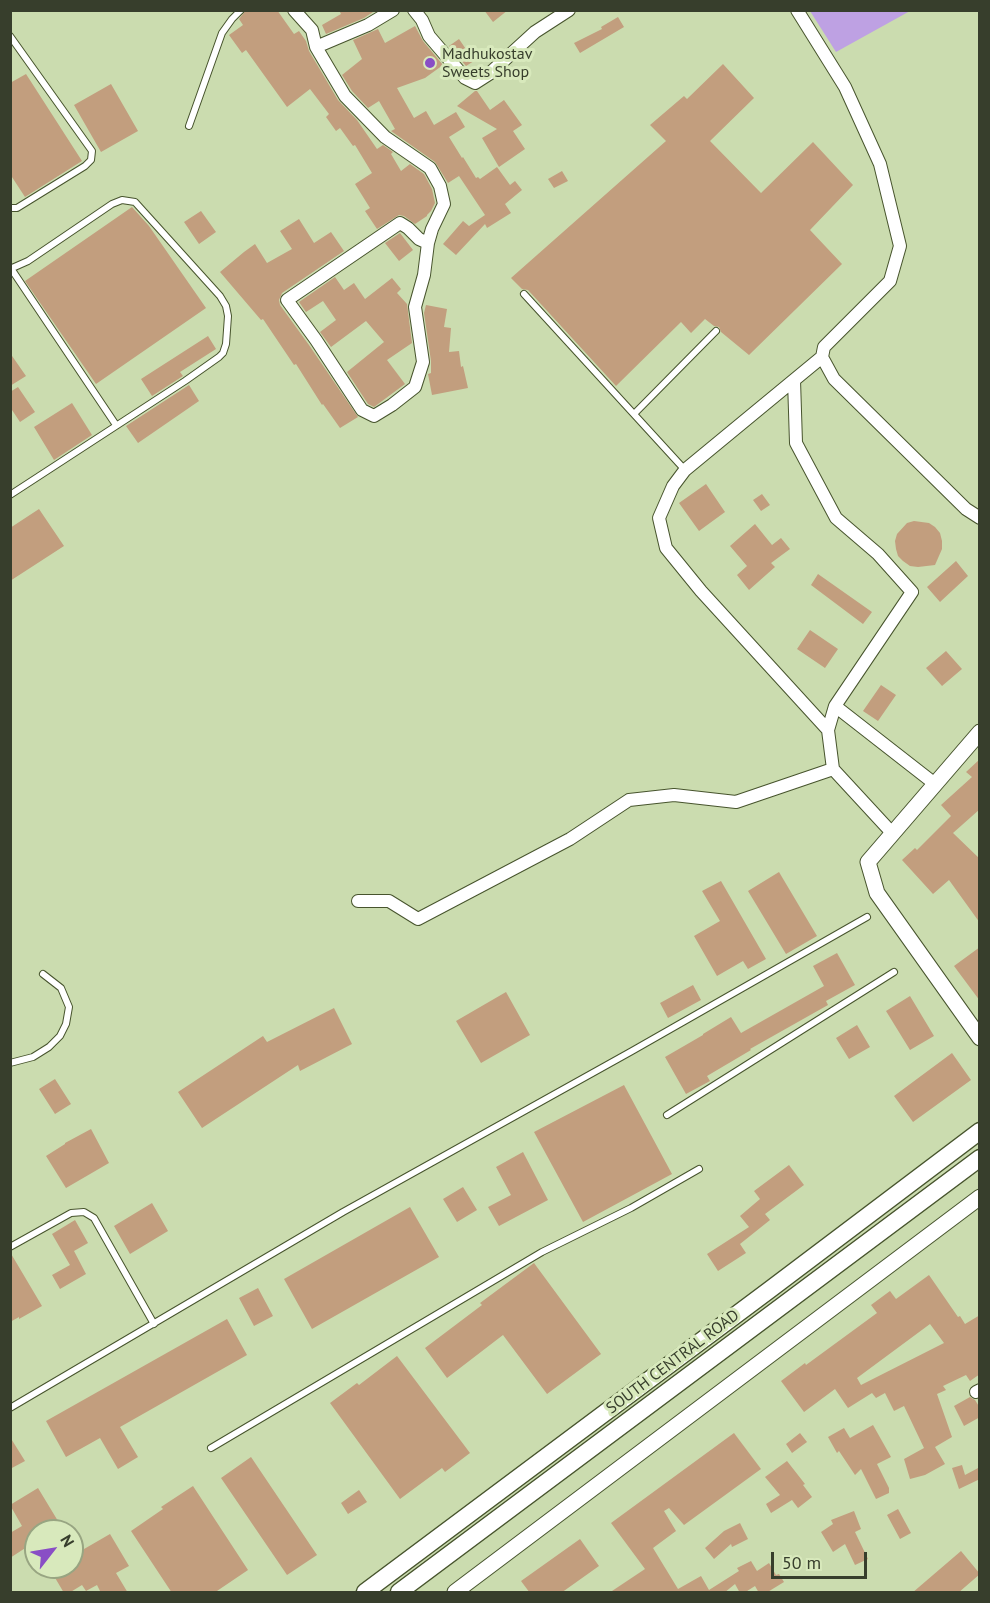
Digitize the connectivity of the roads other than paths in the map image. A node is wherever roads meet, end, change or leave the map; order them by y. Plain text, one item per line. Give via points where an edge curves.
1 (241, 10) edge
2 (294, 10) edge
3 (393, 10) edge
4 (414, 10) edge
5 (568, 10) edge
6 (797, 10) edge
7 (10, 36) edge
8 (14, 47) edge
9 (316, 47) junction
10 (189, 126) dead end
11 (10, 208) edge
12 (428, 243) junction
13 (11, 268) edge
14 (524, 294) dead end
15 (717, 331) dead end
16 (822, 357) junction
17 (794, 380) junction
18 (634, 414) junction
19 (116, 425) junction
20 (685, 470) junction
21 (10, 495) edge
22 (980, 518) edge
23 (835, 706) junction
24 (828, 730) junction
25 (980, 732) edge
26 (833, 769) junction
27 (935, 784) junction
28 (893, 834) junction
29 (358, 901) dead end
30 (867, 917) dead end
31 (894, 972) dead end
32 (43, 974) dead end
33 (980, 1038) edge
34 (10, 1063) edge
35 (667, 1115) dead end
36 (980, 1131) edge
37 (980, 1158) edge
38 (699, 1169) dead end
39 (980, 1197) edge
40 (10, 1247) edge
41 (154, 1324) junction
42 (11, 1406) edge
43 (609, 1410) junction
44 (621, 1427) junction
45 (211, 1448) dead end
46 (365, 1593) edge
47 (399, 1593) edge
48 (455, 1593) edge

1 - 10 lane via 222,33
2 - 9 street via 312,30
3 - 9 street
4 - 5 street via 429,36 465,78 475,83 535,32
6 - 16 street via 845,87 880,164 900,246 891,281 824,347
7 - 8 lane
8 - 11 lane via 92,151 85,166 17,208
9 - 12 street via 345,96 385,137 429,168 440,186 444,204
12 - 12 street via 415,307 423,362 415,387 374,416 362,410 287,300 400,223
13 - 19 lane
13 - 19 lane via 122,200 135,202 220,296 228,316 223,353
14 - 18 lane
15 - 18 lane
16 - 17 street
16 - 22 street via 834,379 966,509
17 - 20 street
17 - 23 street via 796,443 836,518 912,592
18 - 20 lane
19 - 21 lane
20 - 24 street via 659,518 666,548
23 - 24 street
23 - 27 street
24 - 26 street
25 - 27 street
26 - 28 street
26 - 29 street via 736,802 674,795 629,800 570,839 418,919 389,901
27 - 28 street
28 - 33 street via 868,862 877,893
30 - 41 lane via 343,1212
31 - 35 lane
32 - 34 lane via 61,987 69,1007 66,1024 49,1047 33,1057
36 - 43 main road, SOUTH CENTRAL ROAD
37 - 44 main road, SOUTH CENTRAL ROAD
38 - 45 lane via 542,1252
39 - 48 street
40 - 41 lane via 71,1213 84,1212 94,1218
41 - 42 lane
43 - 44 main road
43 - 46 main road, SOUTH CENTRAL ROAD
44 - 47 main road, SOUTH CENTRAL ROAD

